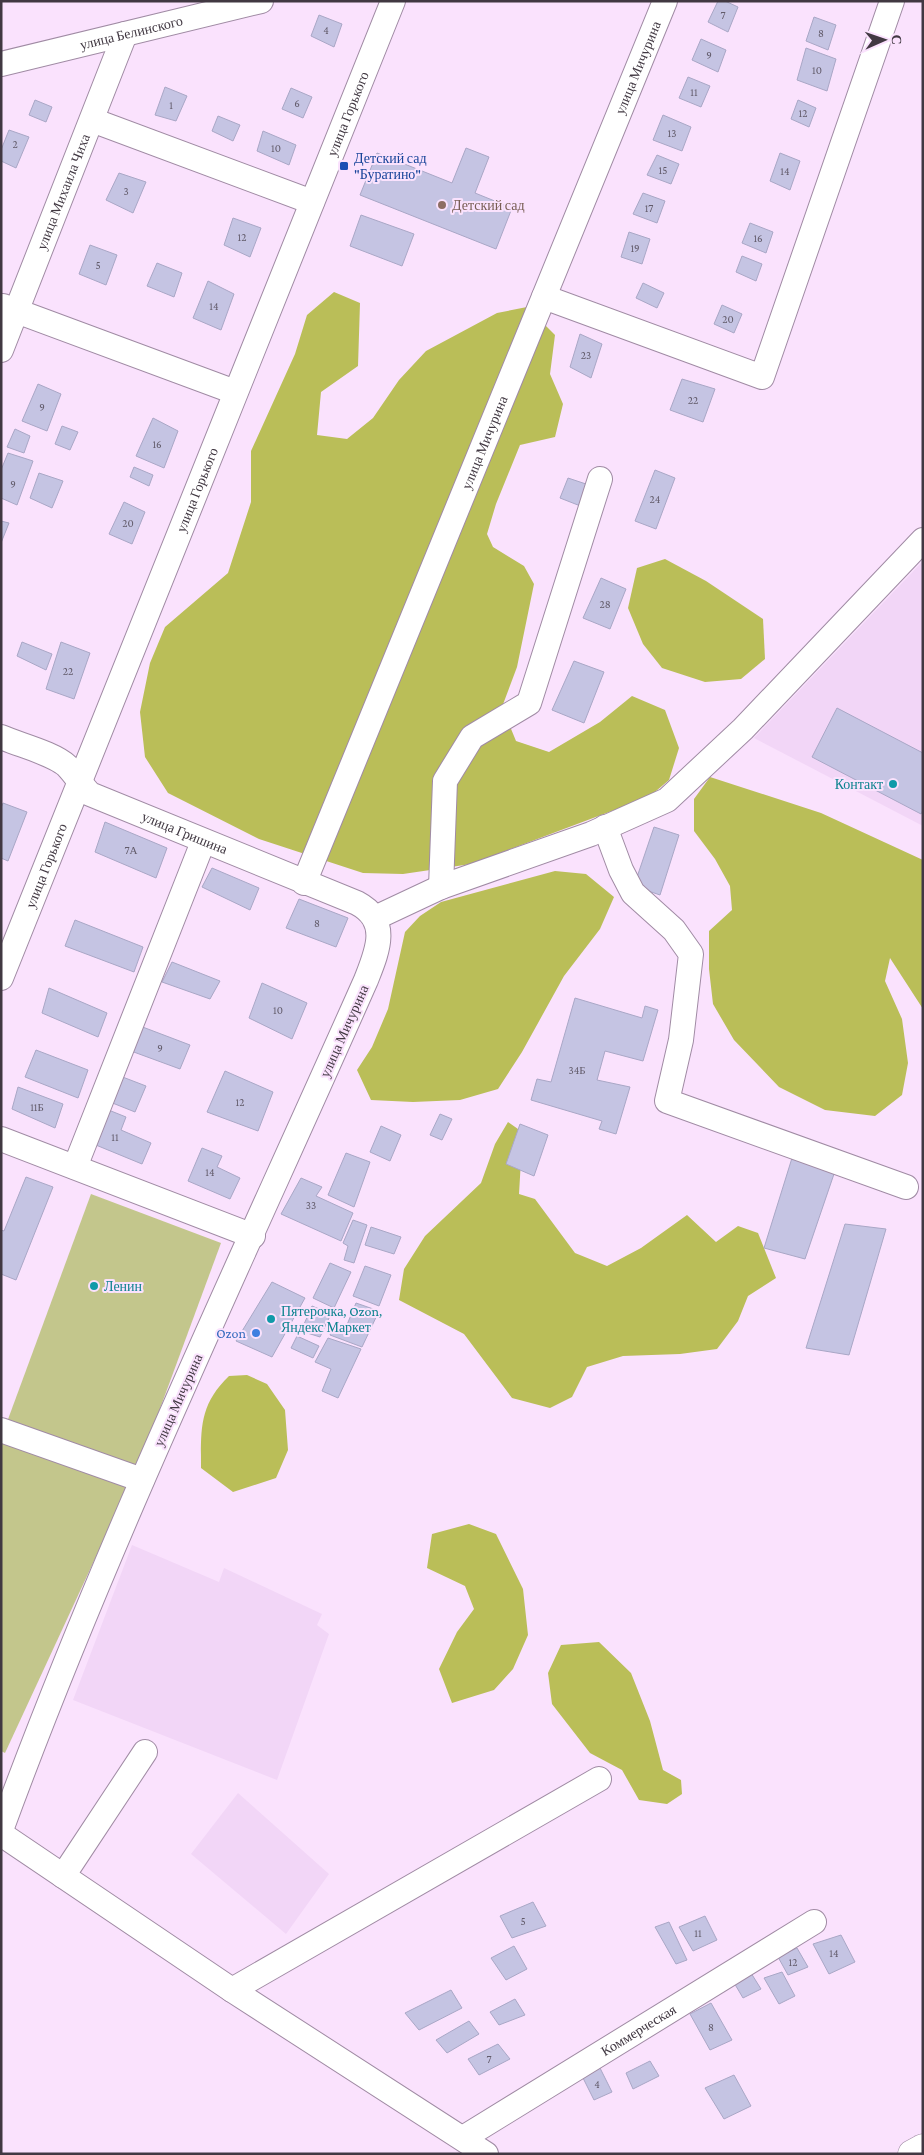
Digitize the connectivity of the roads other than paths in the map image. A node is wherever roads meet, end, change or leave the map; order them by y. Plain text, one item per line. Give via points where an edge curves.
1 (261, 1) edge
2 (393, 1) edge
3 (665, 1) edge
4 (892, 1) edge
5 (192, 9) edge
6 (126, 34) junction
7 (1, 64) edge
8 (92, 120) junction
9 (312, 202) junction
10 (544, 297) junction
11 (9, 308) edge
12 (1, 350) edge
13 (235, 392) junction
14 (600, 479) dead end
15 (923, 540) edge
16 (1, 738) edge
17 (78, 783) junction
18 (605, 827) junction
19 (203, 842) junction
20 (304, 883) junction
21 (441, 887) junction
22 (375, 918) junction
23 (1, 978) edge
24 (1, 1139) edge
25 (74, 1167) junction
26 (906, 1187) dead end
27 (253, 1236) junction
28 (1, 1430) edge
29 (142, 1480) junction
30 (145, 1752) dead end
31 (599, 1779) dead end
32 (1, 1830) edge
33 (1, 1834) edge
34 (64, 1876) junction
35 (814, 1922) dead end
36 (232, 1990) junction
37 (463, 2138) junction
38 (923, 2148) edge
39 (486, 2154) edge
40 (912, 2154) edge

1 - 5 street, улица Белинского
2 - 9 street, улица Горького
3 - 10 street, улица Мичурина
4 - 10 street via 762,377
5 - 6 street, улица Белинского
6 - 7 street, улица Белинского
6 - 8 street, улица Михаила Чиха
8 - 9 street
8 - 11 street, улица Михаила Чиха
9 - 13 street, улица Горького
10 - 20 street, улица Мичурина
11 - 12 street, улица Михаила Чиха
11 - 13 street
13 - 17 street, улица Горького
14 - 21 street via 529,703 472,737 445,781
15 - 18 street via 743,729 667,800
16 - 17 street, улица Гришина via 68,767
17 - 19 street, улица Гришина via 90,794
17 - 23 street, улица Горького
18 - 21 street
18 - 26 street via 620,870 633,893 674,930 691,954 681,1040 667,1101
19 - 20 street, улица Гришина
19 - 25 street
20 - 22 street, улица Гришина via 357,903
21 - 22 street
22 - 27 street, улица Мичурина via 378,949
24 - 25 street
25 - 27 street
27 - 29 street, улица Мичурина
28 - 29 street
29 - 32 street, улица Мичурина via 43,1716
30 - 34 street
31 - 36 street
33 - 34 street
34 - 36 street
35 - 37 street, Коммерческая
36 - 37 street
37 - 39 street
38 - 40 main road

